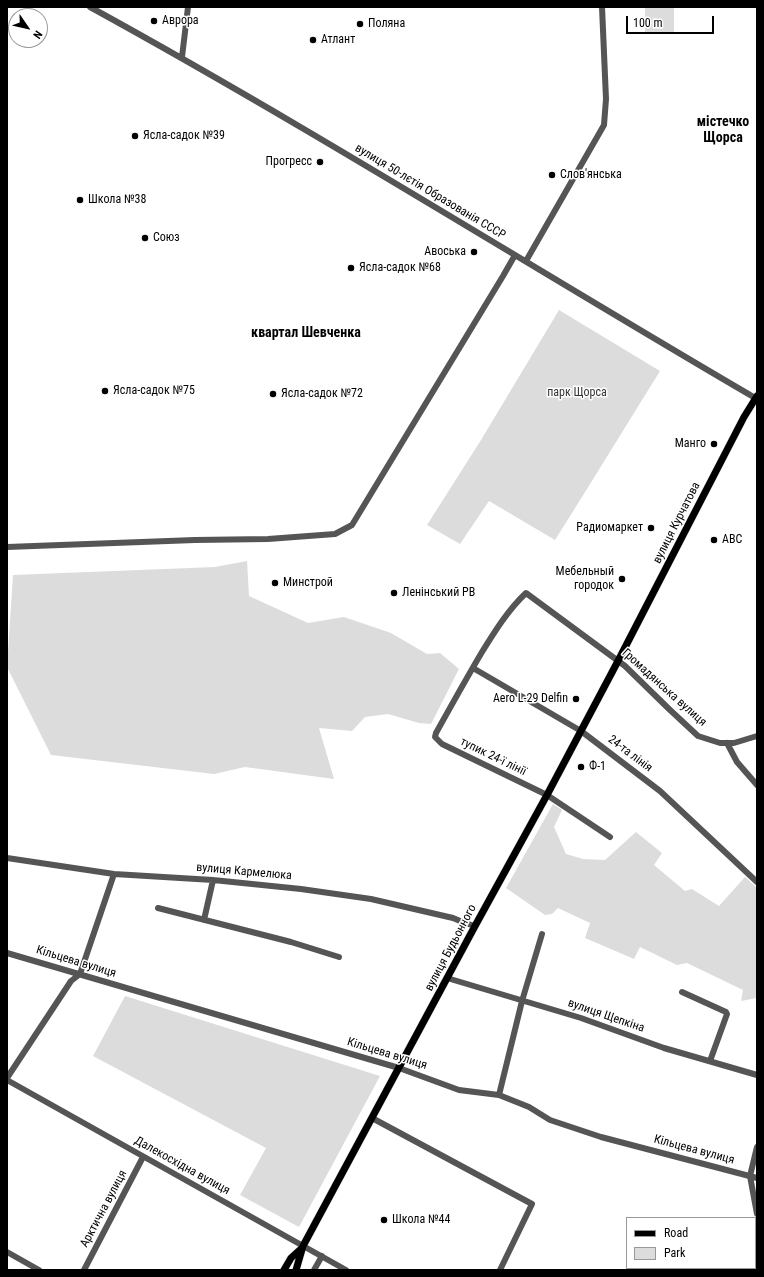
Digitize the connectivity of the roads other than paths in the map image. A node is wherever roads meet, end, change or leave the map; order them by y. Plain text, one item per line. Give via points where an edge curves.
1 (90, 7) edge
2 (188, 7) edge
3 (602, 7) edge
4 (182, 58) junction
5 (515, 255) junction
6 (526, 261) junction
7 (757, 398) edge
8 (7, 547) edge
9 (618, 661) junction
10 (473, 668) junction
11 (581, 730) junction
12 (757, 736) edge
13 (727, 743) junction
14 (757, 785) edge
15 (547, 795) junction
16 (610, 837) dead end
17 (7, 858) edge
18 (114, 874) junction
19 (213, 880) junction
20 (757, 882) edge
21 (158, 908) dead end
22 (204, 920) junction
23 (475, 926) junction
24 (542, 934) dead end
25 (7, 953) edge
26 (339, 957) dead end
27 (80, 974) junction
28 (447, 978) junction
29 (682, 992) dead end
30 (522, 1001) junction
31 (710, 1061) junction
32 (399, 1068) junction
33 (757, 1075) edge
34 (7, 1079) edge
35 (499, 1095) junction
36 (372, 1118) junction
37 (757, 1147) edge
38 (143, 1157) junction
39 (750, 1176) junction
40 (757, 1178) edge
41 (757, 1214) edge
42 (303, 1246) junction
43 (7, 1252) edge
44 (322, 1256) junction
45 (39, 1270) edge
46 (84, 1270) edge
47 (284, 1270) edge
48 (296, 1270) edge
49 (314, 1270) edge
50 (346, 1270) edge
51 (500, 1270) edge

1 - 4 street, вулиця 50-лєтія Образованія СССР
2 - 4 street
3 - 6 street via 606,99 604,124
4 - 5 street, вулиця 50-лєтія Образованія СССР
5 - 6 street, вулиця 50-лєтія Образованія СССР
5 - 8 street via 352,525 335,534 268,539
6 - 7 street, вулиця 50-лєтія Образованія СССР
7 - 9 main road, вулиця Курчатова via 744,417
9 - 10 street, Громадянська вулиця via 526,593 504,618
9 - 11 main road, вулиця Будьонного
9 - 13 street, Громадянська вулиця via 698,736
10 - 11 street, 24-та лінія
10 - 15 street, тупик 24-ї лінії via 435,737 442,744
11 - 15 main road, вулиця Будьонного
11 - 20 street, 24-та лінія via 660,791
12 - 13 street, Громадянська вулиця
13 - 14 street via 737,762
15 - 16 street, тупик 24-ї лінії
15 - 23 main road, вулиця Будьонного
17 - 18 street, вулиця Кармелюка
18 - 19 street, вулиця Кармелюка
18 - 27 street
19 - 22 street
19 - 23 street, вулиця Кармелюка via 301,888 371,899 453,918
21 - 22 street
22 - 26 street
23 - 28 main road, вулиця Будьонного
24 - 30 street
25 - 27 street, Кільцева вулиця
27 - 32 street, Кільцева вулиця
27 - 34 street via 71,981
28 - 30 street, вулиця Щепкіна
28 - 32 main road, вулиця Будьонного
29 - 31 street via 728,1014
30 - 31 street, вулиця Щепкіна
30 - 35 street
31 - 33 street, вулиця Щепкіна
32 - 35 street, Кільцева вулиця via 460,1090
32 - 36 main road, вулиця Будьонного
34 - 38 street, Далекосхідна вулиця
35 - 39 street, Кільцева вулиця via 529,1106 550,1120 580,1130
36 - 42 main road, вулиця Будьонного
36 - 51 street via 532,1204
37 - 39 street
38 - 42 street, Далекосхідна вулиця
38 - 46 street, Арктична вулиця
39 - 40 street, Кільцева вулиця
39 - 41 street
42 - 44 street, Далекосхідна вулиця
42 - 47 main road, вулиця Будьонного
42 - 48 main road, вулиця Будьонного
43 - 45 street
44 - 49 street
44 - 50 street, Далекосхідна вулиця

